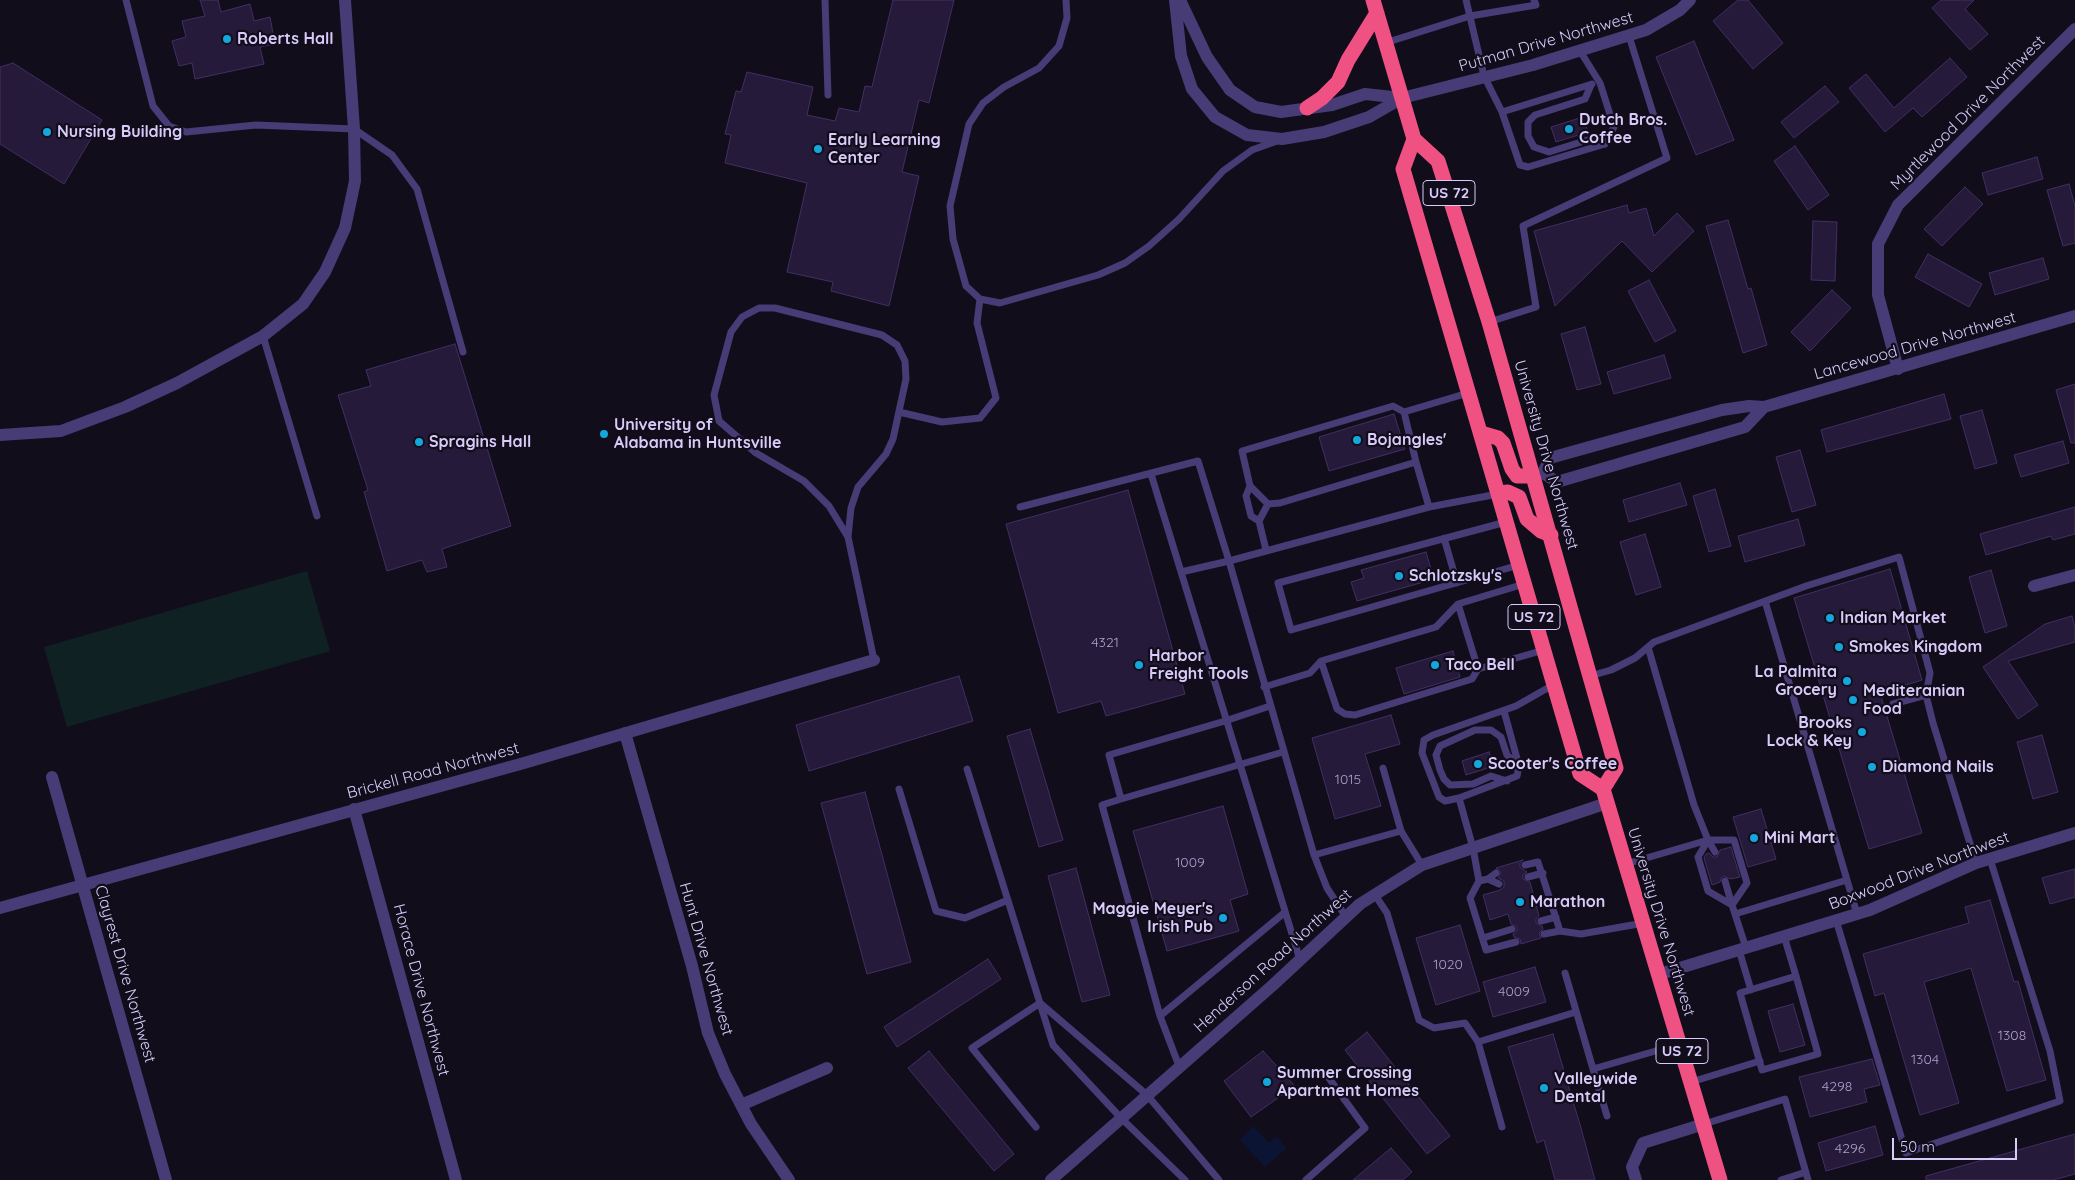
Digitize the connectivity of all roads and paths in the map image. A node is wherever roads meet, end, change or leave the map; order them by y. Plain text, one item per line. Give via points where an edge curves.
1 (126, 0) edge
2 (346, 0) edge
3 (825, 0) edge
4 (1066, 0) edge
5 (1175, 0) edge
6 (1180, 0) edge
7 (1466, 0) edge
8 (1534, 0) edge
9 (1690, 0) edge
10 (1375, 7) edge
11 (1470, 16) junction
12 (2075, 29) edge
13 (1629, 36) junction
14 (1385, 43) junction
15 (1580, 51) junction
16 (1484, 76) junction
17 (1600, 83) junction
18 (1591, 85) junction
19 (828, 95) dead end
20 (1402, 98) junction
21 (1307, 108) junction
22 (1502, 112) junction
23 (354, 130) junction
24 (1414, 139) junction
25 (1282, 140) junction
26 (1605, 144) junction
27 (980, 299) junction
28 (2075, 316) edge
29 (1489, 322) junction
30 (263, 336) junction
31 (463, 352) dead end
32 (1898, 368) junction
33 (1468, 393) junction
34 (1764, 407) junction
35 (899, 412) junction
36 (1404, 412) junction
37 (1481, 432) junction
38 (0, 435) edge
39 (1416, 462) junction
40 (1151, 474) junction
41 (1538, 474) junction
42 (1250, 486) junction
43 (1499, 493) junction
44 (1268, 504) junction
45 (1020, 507) dead end
46 (1429, 507) junction
47 (317, 516) dead end
48 (1258, 521) junction
49 (1506, 522) junction
50 (1550, 535) junction
51 (848, 537) junction
52 (1444, 538) junction
53 (1266, 550) junction
54 (1229, 561) junction
55 (1519, 565) junction
56 (1181, 572) junction
57 (2075, 575) edge
58 (1457, 583) junction
59 (1524, 584) junction
60 (2034, 586) dead end
61 (1765, 601) junction
62 (1458, 604) junction
63 (1648, 647) junction
64 (1544, 650) junction
65 (874, 660) joint
66 (1321, 661) junction
67 (1478, 669) junction
68 (1590, 676) junction
69 (1554, 684) junction
70 (1264, 687) junction
71 (1926, 695) junction
72 (1893, 704) dead end
73 (1270, 706) junction
74 (1504, 711) junction
75 (1225, 721) junction
76 (625, 733) junction
77 (1284, 752) junction
78 (1239, 766) junction
79 (1519, 766) junction
80 (1383, 768) dead end
81 (967, 769) dead end
82 (52, 777) dead end
83 (1508, 781) junction
84 (899, 789) dead end
85 (1605, 796) junction
86 (1459, 798) junction
87 (1121, 799) junction
88 (354, 810) junction
89 (1401, 831) junction
90 (2075, 833) edge
91 (1708, 840) junction
92 (1473, 848) junction
93 (1715, 852) dead end
94 (1314, 855) junction
95 (1990, 860) junction
96 (1976, 863) junction
97 (1626, 864) junction
98 (1422, 865) junction
99 (1525, 865) dead end
100 (1496, 873) dead end
101 (1543, 874) junction
102 (1528, 877) dead end
103 (1488, 879) junction
104 (1847, 880) junction
105 (1479, 881) junction
106 (1725, 881) dead end
107 (83, 884) junction
108 (1499, 884) dead end
109 (1375, 895) junction
110 (1008, 900) junction
111 (1732, 905) junction
112 (0, 908) edge
113 (1284, 913) junction
114 (1735, 914) junction
115 (1857, 914) junction
116 (1556, 916) junction
117 (1346, 917) junction
118 (1836, 920) junction
119 (1541, 921) dead end
120 (1644, 923) junction
121 (1512, 929) dead end
122 (1560, 931) junction
123 (1544, 934) dead end
124 (1784, 936) junction
125 (1483, 938) junction
126 (1516, 942) dead end
127 (1742, 949) junction
128 (1300, 960) junction
129 (1565, 973) dead end
130 (1660, 974) junction
131 (1796, 976) junction
132 (1751, 990) junction
133 (1040, 1003) junction
134 (1576, 1012) junction
135 (1160, 1016) junction
136 (1478, 1042) junction
137 (1680, 1044) junction
138 (1760, 1060) junction
139 (1179, 1066) junction
140 (828, 1068) dead end
141 (1593, 1069) junction
142 (1326, 1074) dead end
143 (1691, 1082) junction
144 (1147, 1095) junction
145 (741, 1106) junction
146 (1607, 1116) dead end
147 (1120, 1118) junction
148 (1704, 1124) junction
149 (1036, 1127) dead end
150 (1502, 1127) dead end
151 (1806, 1172) junction
152 (166, 1180) edge
153 (456, 1180) edge
154 (789, 1180) edge
155 (1051, 1180) edge
156 (1185, 1180) edge
157 (1219, 1180) edge
158 (1306, 1180) edge
159 (1636, 1180) edge
160 (1720, 1180) edge
161 (1781, 1180) edge
162 (1808, 1180) edge

1 - 23 lane via 153,106 169,126 186,132 256,125
2 - 23 street
3 - 19 lane
4 - 27 lane via 1067,18 1059,46 1039,68 983,103 969,124 950,206 953,239 966,286
5 - 25 street via 1181,56 1192,89 1215,117 1247,135
6 - 21 street via 1206,57 1230,90 1255,107 1281,112
7 - 11 lane
8 - 11 lane via 1536,5
9 - 13 street, Putman Drive Northwest via 1680,10
10 - 14 highway
10 - 21 highway via 1338,82
11 - 14 lane
11 - 16 lane
12 - 32 street, Myrtlewood Drive Northwest via 1898,205 1878,244 1878,295
13 - 15 street, Putman Drive Northwest
13 - 29 lane via 1667,158 1523,226 1536,308
14 - 20 highway
15 - 16 street, Putman Drive Northwest
15 - 17 lane
16 - 20 street, Putman Drive Northwest
16 - 22 lane
17 - 18 lane
17 - 26 lane via 1614,127
18 - 22 lane
18 - 26 lane via 1585,99 1535,115 1528,122 1528,136 1534,147 1549,152 1594,138
20 - 21 street via 1365,94 1332,105
20 - 24 highway
20 - 25 street via 1369,117 1324,132
22 - 26 lane via 1520,165 1528,167
23 - 30 street via 355,181 345,228 326,272 303,304
23 - 31 lane via 392,154 417,189
24 - 29 highway, University Drive Northwest / US 72 via 1438,161
24 - 33 highway, US 72 via 1403,169
25 - 27 lane via 1252,150 1223,171 1179,219 1124,263 1098,275 1000,303
27 - 35 lane via 977,323 996,398 980,418 942,422
28 - 32 street, Lancewood Drive Northwest
29 - 41 highway, University Drive Northwest / US 72
30 - 38 street via 125,407 61,431
30 - 47 lane
32 - 34 street, Lancewood Drive Northwest
33 - 36 lane
33 - 37 highway, US 72
34 - 41 street, Lancewood Drive Northwest via 1722,410 1550,458
34 - 41 street, Lancewood Drive Northwest via 1744,427 1557,482
35 - 51 lane via 886,454 858,486 851,508
35 - 51 lane via 906,379 905,362 897,345 882,335 775,308 759,308 742,317 731,332 714,395 719,421 756,453 804,481 829,506
36 - 39 lane
36 - 42 lane via 1393,406 1242,451
37 - 41 highway via 1503,443 1517,476
37 - 43 highway, US 72
39 - 44 lane
39 - 46 lane
40 - 45 lane
40 - 54 lane via 1198,461
40 - 56 lane
41 - 50 highway, University Drive Northwest / US 72
42 - 44 lane
42 - 48 lane via 1246,496 1251,516
43 - 46 lane
43 - 49 highway, US 72
43 - 50 highway via 1508,492 1519,497 1526,519
44 - 48 lane
46 - 53 lane
48 - 53 lane
49 - 52 lane
49 - 55 highway, US 72
50 - 68 highway, University Drive Northwest / US 72
51 - 65 lane
52 - 58 lane
52 - 58 lane via 1278,583 1290,630
53 - 54 lane
54 - 56 lane
54 - 70 lane
55 - 58 lane
55 - 59 highway, US 72
56 - 75 lane
57 - 60 street
59 - 62 lane
59 - 64 highway, US 72
61 - 63 lane
61 - 71 lane via 1899,557 1930,673
61 - 104 lane
62 - 66 lane via 1436,627
62 - 67 lane
63 - 68 lane via 1611,670
63 - 91 lane via 1694,805
64 - 67 lane
64 - 69 highway, US 72
65 - 76 street, Brickell Road Northwest
66 - 67 lane via 1337,709 1355,715 1472,680
66 - 70 lane via 1310,673
68 - 85 highway, University Drive Northwest / US 72 via 1616,768
69 - 74 lane
69 - 85 highway, US 72 via 1580,774
70 - 73 lane
71 - 72 lane
71 - 96 lane
73 - 75 lane
73 - 77 lane
74 - 79 lane
74 - 86 lane via 1424,740 1422,753 1439,797 1445,801
75 - 78 lane
75 - 87 lane via 1109,755
76 - 88 street, Brickell Road Northwest
76 - 145 street, Hunt Drive Northwest via 708,1033
77 - 78 lane
77 - 94 lane
78 - 87 lane
78 - 113 lane
79 - 83 lane via 1518,776
79 - 83 lane via 1507,755 1501,737 1491,730 1476,730 1440,746 1436,755 1444,779 1450,785 1473,784 1491,776
80 - 89 lane
81 - 110 lane
82 - 107 street, Clayrest Drive Northwest
83 - 86 lane
84 - 110 lane via 936,911 966,918
85 - 92 street, Henderson Road Northwest
85 - 97 highway, University Drive Northwest / US 72
86 - 92 lane
87 - 135 lane via 1102,805
88 - 107 street, Brickell Road Northwest
88 - 153 street, Horace Drive Northwest
89 - 94 lane
89 - 98 lane
90 - 95 street, Boxwood Drive Northwest
91 - 93 lane
91 - 97 lane
91 - 111 lane via 1698,857 1708,892
91 - 111 lane via 1734,840 1747,883
92 - 98 street, Henderson Road Northwest
92 - 105 lane
94 - 117 lane via 1327,888
95 - 96 street, Boxwood Drive Northwest
95 - 118 lane via 2050,1051 2060,1101 1906,1153
96 - 115 street, Boxwood Drive Northwest
97 - 120 highway, University Drive Northwest / US 72
98 - 109 street, Henderson Road Northwest
99 - 101 lane via 1538,862
100 - 103 lane
101 - 102 lane
101 - 116 lane
103 - 105 lane
103 - 108 lane
104 - 114 lane
104 - 115 lane
105 - 125 lane via 1470,898
106 - 111 lane
107 - 112 street, Brickell Road Northwest
107 - 152 street, Clayrest Drive Northwest
109 - 117 street, Henderson Road Northwest
109 - 136 lane via 1387,913 1419,1020 1434,1028 1465,1023
110 - 133 lane
111 - 114 lane
113 - 128 lane
113 - 135 lane
114 - 127 lane
115 - 118 street, Boxwood Drive Northwest
116 - 119 lane
116 - 122 lane
117 - 128 street, Henderson Road Northwest
118 - 124 street, Boxwood Drive Northwest
120 - 122 lane via 1581,934
120 - 130 highway, University Drive Northwest / US 72
121 - 125 lane
122 - 123 lane
124 - 127 street, Boxwood Drive Northwest
124 - 131 lane
125 - 126 lane via 1486,950
127 - 130 street, Boxwood Drive Northwest
127 - 132 lane
128 - 139 street, Henderson Road Northwest
129 - 134 lane
130 - 137 highway, University Drive Northwest / US 72
131 - 132 lane
131 - 138 lane via 1818,1054 1762,1070
132 - 138 lane via 1740,993
133 - 144 lane
133 - 147 lane via 1053,1045
133 - 149 lane via 972,1048
134 - 136 lane
134 - 141 lane
135 - 139 lane
136 - 150 lane
137 - 141 lane
137 - 143 highway, University Drive Northwest / US 72
138 - 143 lane
139 - 144 street, Henderson Road Northwest
140 - 145 street
141 - 146 lane
142 - 158 lane via 1365,1128
143 - 148 highway, University Drive Northwest / US 72
144 - 147 street, Henderson Road Northwest
144 - 157 lane
145 - 154 street, Hunt Drive Northwest
147 - 155 street, Henderson Road Northwest
147 - 156 lane
148 - 151 lane via 1785,1099
148 - 159 street via 1643,1143 1632,1167
148 - 160 highway, University Drive Northwest / US 72
151 - 161 lane
151 - 162 lane

